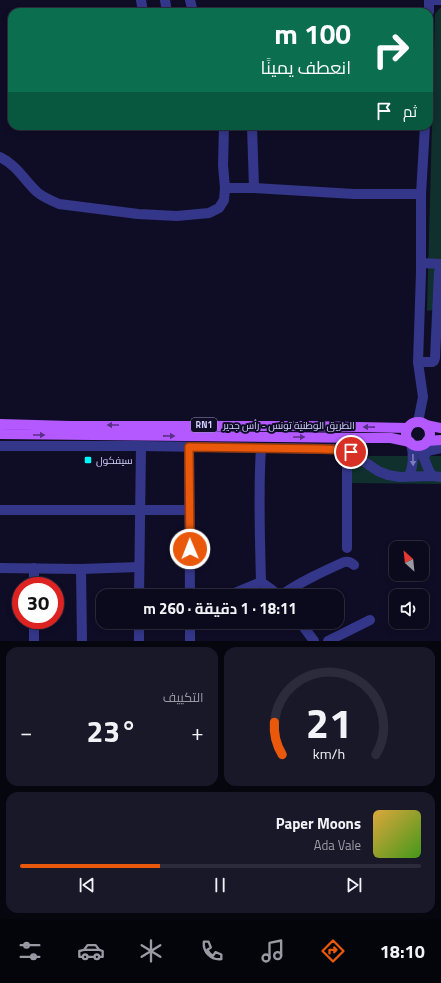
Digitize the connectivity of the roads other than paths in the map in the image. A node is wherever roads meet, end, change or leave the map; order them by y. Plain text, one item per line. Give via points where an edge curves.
1 (429, 0) edge
2 (441, 0) edge
3 (224, 130) edge
4 (252, 130) edge
5 (425, 130) edge
6 (0, 157) edge
7 (225, 188) junction
8 (254, 188) junction
9 (421, 194) junction
10 (421, 263) junction
11 (440, 268) edge
12 (418, 362) junction
13 (0, 424) edge
14 (422, 424) junction
15 (408, 428) junction
16 (441, 428) edge
17 (0, 434) edge
18 (441, 440) edge
19 (417, 443) junction
20 (0, 446) edge
21 (141, 446) junction
22 (189, 447) junction
23 (260, 448) junction
24 (441, 448) edge
25 (347, 450) junction
26 (423, 457) junction
27 (409, 476) junction
28 (436, 476) edge
29 (140, 509) junction
30 (0, 510) edge
31 (189, 510) junction
32 (347, 548) dead end
33 (354, 565) dead end
34 (139, 567) junction
35 (0, 568) edge
36 (34, 568) junction
37 (82, 569) junction
38 (34, 577) edge
39 (261, 582) junction
40 (139, 589) edge
41 (190, 589) edge
42 (244, 589) edge
43 (271, 589) edge
44 (291, 589) edge
45 (370, 620) dead end
46 (34, 629) edge
47 (139, 629) edge
48 (190, 629) edge
49 (305, 629) edge
50 (34, 641) edge
51 (82, 641) edge
52 (139, 641) edge
53 (190, 641) edge
54 (314, 641) edge
55 (328, 641) edge

1 - 2 street
3 - 7 street
4 - 8 street
5 - 9 street
6 - 7 street via 15,167 37,193 59,204 138,214 177,216 209,213 219,208 224,200
7 - 8 street
8 - 9 street via 354,194
9 - 10 street
10 - 11 street
10 - 12 street
11 - 12 street via 435,358 432,362
12 - 14 street via 423,397
15 -> 13 main road, الطريق الوطنية تونس - رأس جدير / RN1
14 - 15 main road via 410,425
14 - 16 main road
14 - 19 main road via 428,428 430,435
15 - 19 main road via 406,436
17 -> 19 main road, الطريق الوطنية تونس - رأس جدير / RN1 via 359,437 391,438
18 - 19 main road, الطريق الوطنية تونس - رأس جدير / RN1
19 - 26 street
19 -> 27 street
20 - 21 street
21 - 22 street
21 - 29 street
22 - 23 street
22 - 31 street
23 - 25 street
23 - 39 street
24 - 26 street via 428,451
25 - 27 street via 378,471 400,477
25 - 32 street
26 - 28 street via 428,469
27 - 28 street
29 - 30 street
29 - 31 street
29 - 34 street
31 - 41 street
33 - 44 street via 352,562 344,562
34 - 37 street
34 - 40 street
35 - 36 street
36 - 37 street
36 - 38 street
37 - 51 street
39 - 42 street
39 - 43 street
45 - 55 street
46 - 50 street
47 - 52 street
48 - 53 street
49 - 54 street

